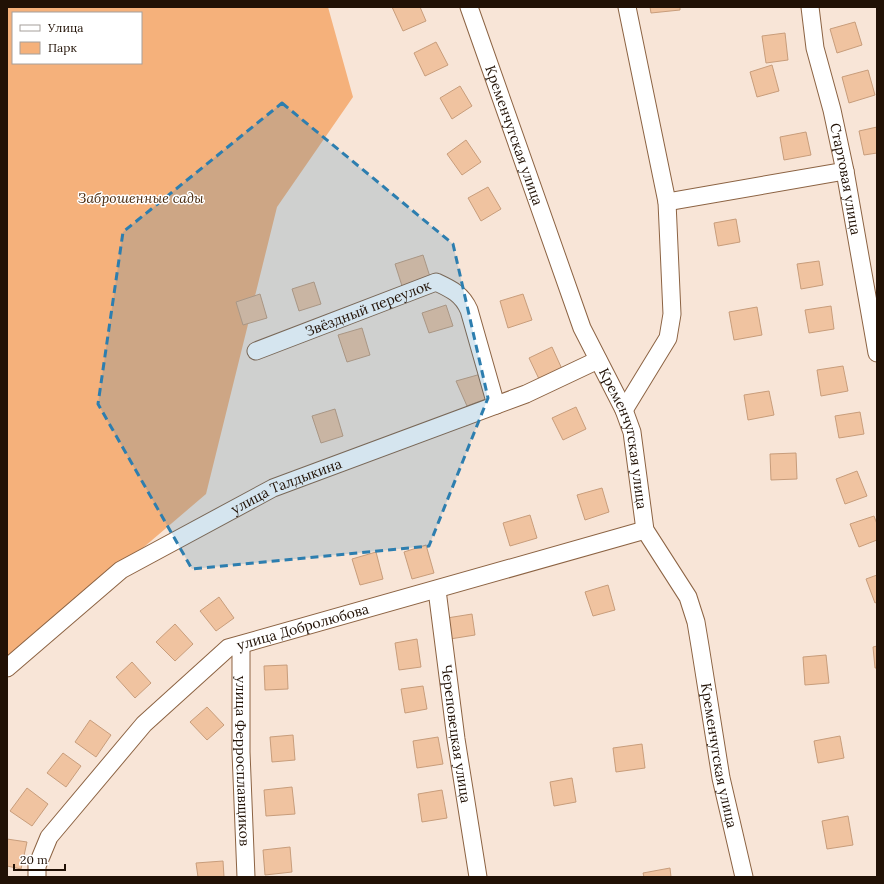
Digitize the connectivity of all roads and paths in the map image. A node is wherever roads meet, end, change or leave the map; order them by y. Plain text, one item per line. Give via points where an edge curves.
1 (469, 7) edge
2 (627, 7) edge
3 (810, 7) edge
4 (845, 171) junction
5 (667, 202) junction
6 (256, 351) dead end
7 (877, 353) edge
8 (598, 360) junction
9 (496, 405) junction
10 (624, 410) junction
11 (645, 530) junction
12 (436, 590) junction
13 (241, 645) junction
14 (7, 668) edge
15 (37, 877) edge
16 (246, 877) edge
17 (478, 877) edge
18 (744, 877) edge

1 - 8 street, Кременчугская улица via 582,328
2 - 5 street
3 - 4 street, Стартовая улица via 815,48
4 - 5 street
4 - 7 street, Стартовая улица
5 - 10 street via 672,314 668,338
6 - 9 street, Звёздный переулок via 436,282 456,291 470,310
8 - 9 street, улица Талдыкина via 526,394
8 - 10 street, Кременчугская улица
9 - 14 street, улица Талдыкина via 273,488 120,570
10 - 11 street, Кременчугская улица via 632,432
11 - 12 street, улица Добролюбова
11 - 18 street, Кременчугская улица via 688,597 696,622 720,778
12 - 13 street, улица Добролюбова
12 - 17 street, Череповецкая улица
13 - 15 street, улица Добролюбова via 228,648 144,724 49,837 37,866
13 - 16 street, улица Ферросплавщиков via 241,752

